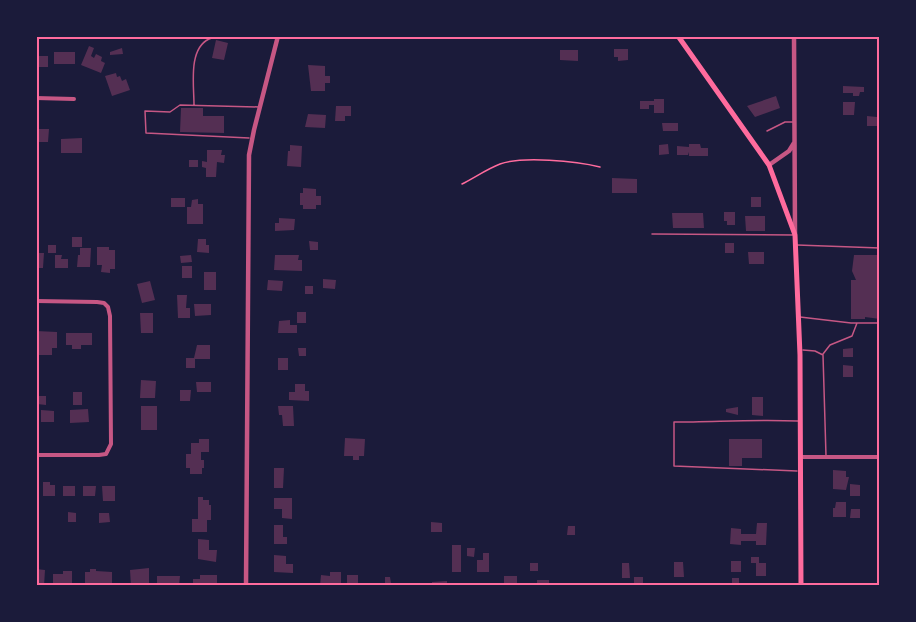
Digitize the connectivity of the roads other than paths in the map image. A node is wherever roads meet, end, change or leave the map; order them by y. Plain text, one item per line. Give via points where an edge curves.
1 (228, 36) edge
2 (238, 36) edge
3 (678, 36) edge
4 (794, 36) edge
5 (278, 37) edge
6 (36, 98) edge
7 (74, 99) dead end
8 (194, 106) junction
9 (260, 107) junction
10 (795, 122) junction
11 (767, 131) dead end
12 (252, 138) junction
13 (795, 141) junction
14 (769, 165) junction
15 (652, 234) dead end
16 (795, 236) junction
17 (796, 245) junction
18 (880, 248) edge
19 (36, 301) edge
20 (799, 317) junction
21 (857, 323) junction
22 (880, 323) edge
23 (800, 351) junction
24 (823, 355) junction
25 (801, 421) junction
26 (36, 455) edge
27 (801, 457) junction
28 (826, 457) junction
29 (880, 457) edge
30 (801, 471) junction
31 (246, 586) edge
32 (801, 586) edge

1 - 8 lane via 212,37 202,43 195,55
2 - 5 lane
3 - 14 main road
4 - 10 street
5 - 9 street
6 - 7 street
8 - 9 lane
8 - 12 lane via 180,105 170,112 145,111 146,133
9 - 12 street
10 - 11 lane via 784,122
10 - 13 street
12 - 31 street
13 - 14 street via 789,152
13 - 16 street
14 - 16 main road
15 - 16 lane
16 - 17 main road
17 - 18 lane
17 - 20 main road
19 - 26 street via 106,305 111,328 111,444 106,454
20 - 21 lane
20 - 23 main road
21 - 22 lane
21 - 24 lane via 852,336 830,345
23 - 24 lane
23 - 25 main road
24 - 28 lane
25 - 27 main road
25 - 30 lane via 674,422 674,466
27 - 28 street
27 - 30 main road
28 - 29 street
30 - 32 main road

